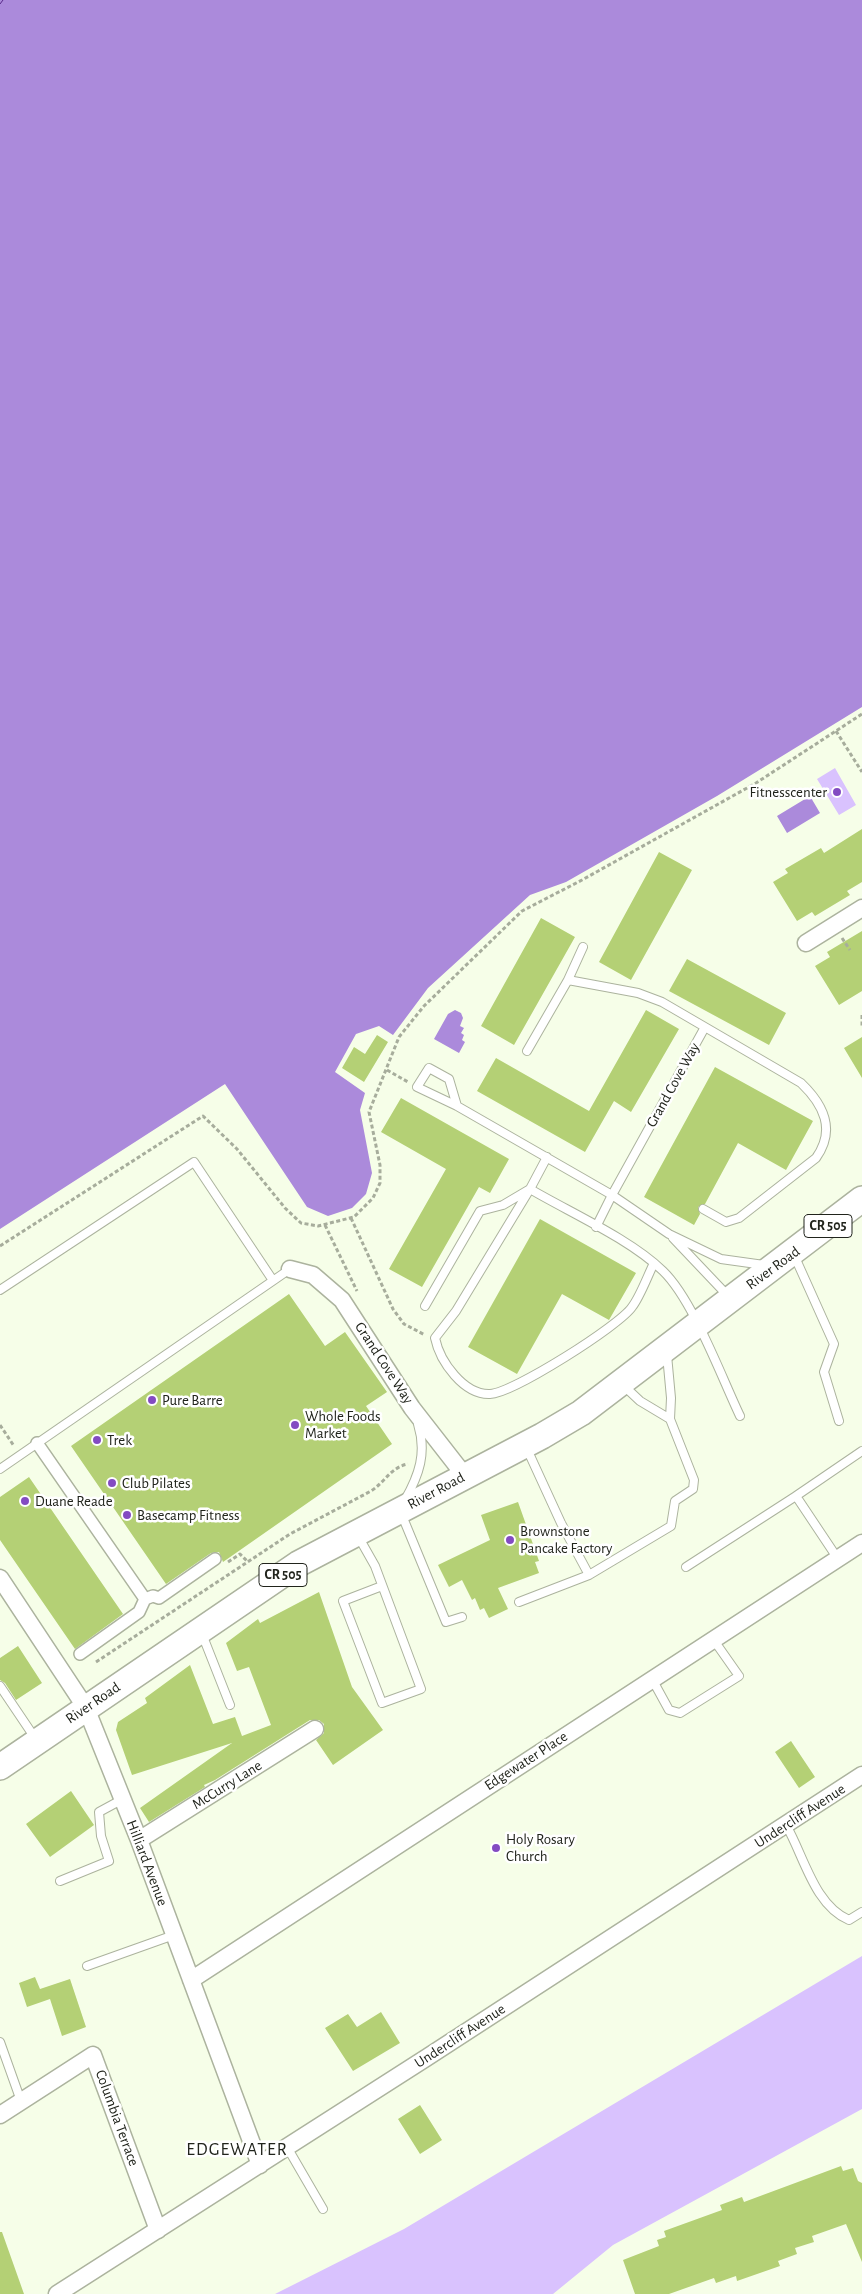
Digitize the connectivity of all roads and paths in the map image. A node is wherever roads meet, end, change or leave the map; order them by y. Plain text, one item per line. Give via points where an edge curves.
1 (862, 714) edge
2 (836, 731) junction
3 (862, 772) edge
4 (862, 908) edge
5 (806, 943) dead end
6 (583, 947) dead end
7 (568, 980) junction
8 (862, 1015) edge
9 (862, 1026) edge
10 (705, 1028) junction
11 (527, 1051) dead end
12 (387, 1070) junction
13 (417, 1087) junction
14 (458, 1106) junction
15 (547, 1157) junction
16 (530, 1190) junction
17 (612, 1195) junction
18 (861, 1202) edge
19 (703, 1209) dead end
20 (351, 1218) junction
21 (596, 1227) junction
22 (669, 1234) junction
23 (0, 1246) edge
24 (784, 1259) junction
25 (654, 1262) junction
26 (290, 1268) joint
27 (272, 1279) junction
28 (0, 1290) edge
29 (730, 1299) junction
30 (425, 1306) dead end
31 (698, 1325) junction
32 (436, 1338) junction
33 (666, 1350) junction
34 (621, 1383) junction
35 (412, 1408) junction
36 (740, 1416) dead end
37 (670, 1419) junction
38 (840, 1421) dead end
39 (0, 1424) edge
40 (36, 1443) junction
41 (525, 1445) junction
42 (862, 1452) edge
43 (20, 1454) junction
44 (422, 1461) junction
45 (0, 1469) edge
46 (465, 1476) junction
47 (796, 1496) junction
48 (400, 1510) junction
49 (356, 1532) junction
50 (862, 1543) edge
51 (215, 1559) joint
52 (838, 1559) junction
53 (247, 1561) junction
54 (686, 1567) dead end
55 (589, 1576) junction
56 (2, 1586) edge
57 (382, 1586) junction
58 (145, 1599) junction
59 (519, 1602) dead end
60 (462, 1617) dead end
61 (200, 1630) junction
62 (713, 1639) junction
63 (80, 1654) dead end
64 (67, 1678) junction
65 (652, 1679) junction
66 (0, 1686) edge
67 (230, 1705) dead end
68 (86, 1708) junction
69 (315, 1729) dead end
70 (37, 1742) junction
71 (0, 1767) edge
72 (862, 1775) edge
73 (122, 1799) junction
74 (786, 1825) junction
75 (139, 1840) junction
76 (60, 1881) dead end
77 (862, 1912) edge
78 (174, 1935) junction
79 (87, 1966) dead end
80 (191, 1980) junction
81 (0, 2042) edge
82 (21, 2101) junction
83 (0, 2115) edge
84 (287, 2148) junction
85 (260, 2165) junction
86 (323, 2209) dead end
87 (158, 2230) junction
88 (57, 2294) edge

1 - 2 path
2 - 3 path
2 - 12 path via 756,782 522,911 424,1006 399,1037
4 - 5 street
6 - 7 lane
7 - 10 lane via 638,993 662,1002
7 - 11 lane
8 - 9 path
10 - 17 lane, Grand Cove Way
10 - 19 lane via 800,1083 824,1115 828,1135 816,1158 739,1218 726,1222
12 - 13 path
12 - 20 path via 369,1112 380,1165 380,1183 373,1198
13 - 14 lane
13 - 14 lane via 429,1068 449,1079
14 - 15 lane
15 - 16 lane
15 - 17 lane
16 - 21 lane
16 - 30 lane via 503,1205 481,1210
16 - 32 lane
17 - 21 lane, Grand Cove Way
17 - 22 lane
18 - 24 main road, River Road / CR 505
20 - 23 path via 318,1226 301,1223 237,1149 203,1116
20 - 32 path via 393,1309 404,1324
21 - 25 lane
22 - 24 lane via 721,1259
22 - 29 lane
24 - 29 main road, River Road / CR 505
24 - 38 lane via 834,1344 824,1372
25 - 31 lane via 675,1285
25 - 32 lane via 633,1307 608,1329 523,1381 494,1393 477,1391 461,1383 438,1349
26 - 27 lane
26 - 35 street, Grand Cove Way via 313,1275 342,1300
27 - 28 lane via 194,1162
27 - 40 lane
29 - 31 main road, River Road / CR 505
31 - 33 main road, River Road / CR 505
31 - 36 lane
33 - 34 main road, River Road / CR 505
33 - 37 lane
34 - 37 lane
34 - 41 main road, River Road / CR 505 via 581,1413
35 - 44 lane via 421,1435
35 - 46 street, Grand Cove Way
37 - 55 lane via 694,1480 693,1489 675,1502 671,1526
39 - 43 path
40 - 43 lane
40 - 58 street
41 - 46 main road, River Road / CR 505
41 - 55 lane
42 - 47 lane
43 - 45 lane
44 - 48 lane
44 - 53 path via 399,1466 379,1486
46 - 48 main road, River Road / CR 505
47 - 52 lane
47 - 54 lane
48 - 49 main road, River Road / CR 505
48 - 60 lane via 446,1622
49 - 57 lane
49 - 61 main road, River Road / CR 505 via 298,1564
50 - 52 street, Edgewater Place
51 - 53 path via 221,1567 240,1554
51 - 58 street via 160,1598
52 - 62 street, Edgewater Place
53 - 64 path via 104,1658
55 - 59 lane
56 - 64 street, Hilliard Avenue
57 - 57 lane via 421,1689 382,1703 343,1601
58 - 63 street via 139,1612
61 - 67 lane
61 - 68 main road, River Road / CR 505
62 - 65 street, Edgewater Place
62 - 65 lane via 740,1676 680,1713 669,1710
64 - 68 street, Hilliard Avenue
65 - 80 street, Edgewater Place
66 - 70 lane
68 - 70 main road, River Road / CR 505
68 - 73 street, Hilliard Avenue
69 - 75 street, McCurry Lane
70 - 71 main road, River Road / CR 505
72 - 74 street, Undercliff Avenue
73 - 75 street, Hilliard Avenue
73 - 76 lane via 99,1812 109,1860
74 - 77 lane via 832,1911 849,1920
74 - 84 street, Undercliff Avenue
75 - 78 street, Hilliard Avenue
78 - 79 lane
78 - 80 street, Hilliard Avenue
80 - 85 street, Hilliard Avenue
81 - 82 lane
82 - 83 street, Columbia Terrace
82 - 87 street, Columbia Terrace via 94,2055
84 - 85 street, Undercliff Avenue
84 - 86 lane
85 - 87 street, Undercliff Avenue
87 - 88 street, Undercliff Avenue

